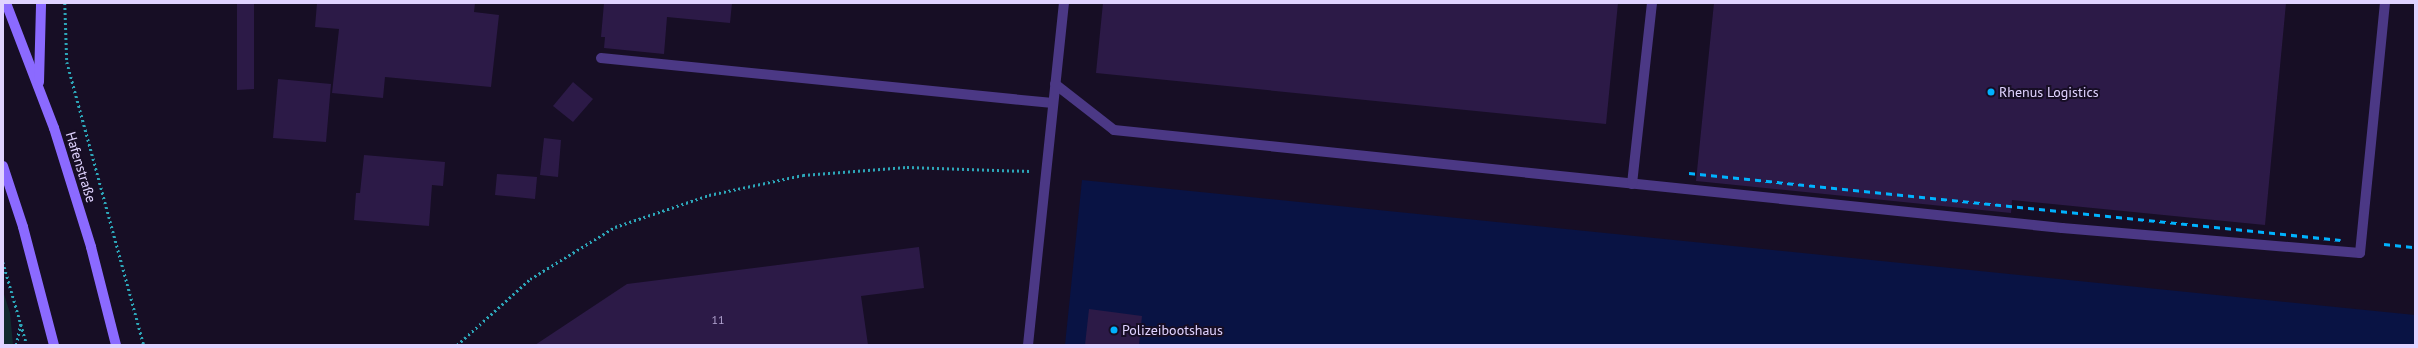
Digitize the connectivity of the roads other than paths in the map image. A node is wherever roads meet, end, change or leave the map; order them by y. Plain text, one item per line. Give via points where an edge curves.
1 (6, 3) edge
2 (42, 3) edge
3 (1064, 3) edge
4 (1652, 3) edge
5 (2385, 3) edge
6 (601, 58) dead end
7 (1055, 84) junction
8 (39, 86) junction
9 (1054, 103) junction
10 (3, 166) edge
11 (1632, 184) junction
12 (54, 345) edge
13 (116, 345) edge
14 (1028, 345) edge

1 - 8 main road, Hafenstraße
2 - 8 main road
3 - 7 lane
4 - 11 lane
5 - 11 lane via 2360,253 2062,228
6 - 9 lane
7 - 9 lane
7 - 11 lane via 1114,130
8 - 13 main road, Hafenstraße via 91,247
9 - 14 lane
10 - 12 main road via 35,269

